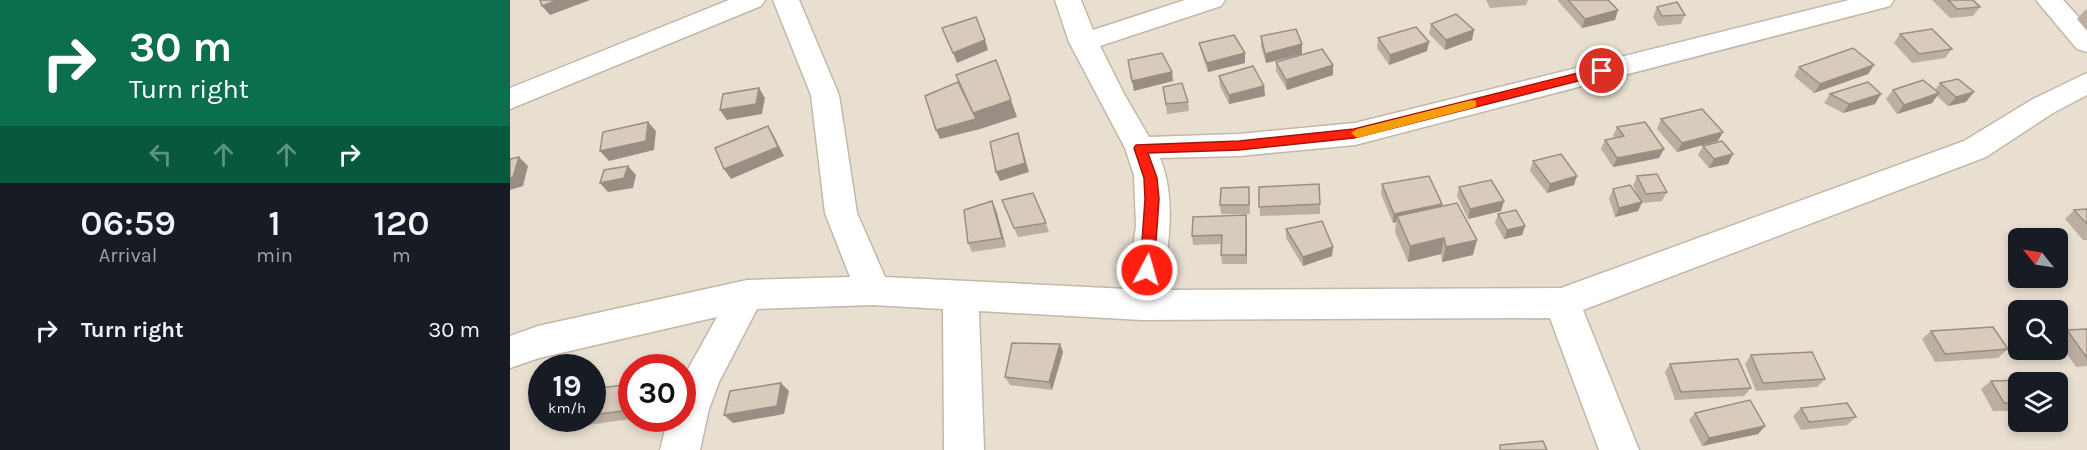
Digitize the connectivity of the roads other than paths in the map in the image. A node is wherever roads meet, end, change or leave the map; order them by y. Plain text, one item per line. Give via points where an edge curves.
1 (752, 0) edge
2 (786, 0) edge
3 (1068, 0) edge
4 (1212, 0) edge
5 (1881, 0) edge
6 (2049, 0) edge
7 (1083, 42) junction
8 (2087, 43) edge
9 (2087, 83) edge
10 (510, 99) edge
11 (1140, 148) junction
12 (873, 291) junction
13 (747, 295) junction
14 (961, 296) junction
15 (1562, 303) junction
16 (1142, 305) junction
17 (510, 352) edge
18 (680, 450) edge
19 (964, 450) edge
20 (1619, 450) edge

1 - 10 street
2 - 12 street via 825,95 841,213
3 - 7 street
4 - 7 street
5 - 11 street via 1354,134 1239,145
6 - 8 street
7 - 11 street via 1109,98
9 - 15 street via 1975,149
11 - 16 street via 1151,178 1152,199 1150,253
12 - 13 street
12 - 14 street
13 - 17 street via 538,342
13 - 18 street via 702,378
14 - 16 street
14 - 19 street
15 - 16 street
15 - 20 street

